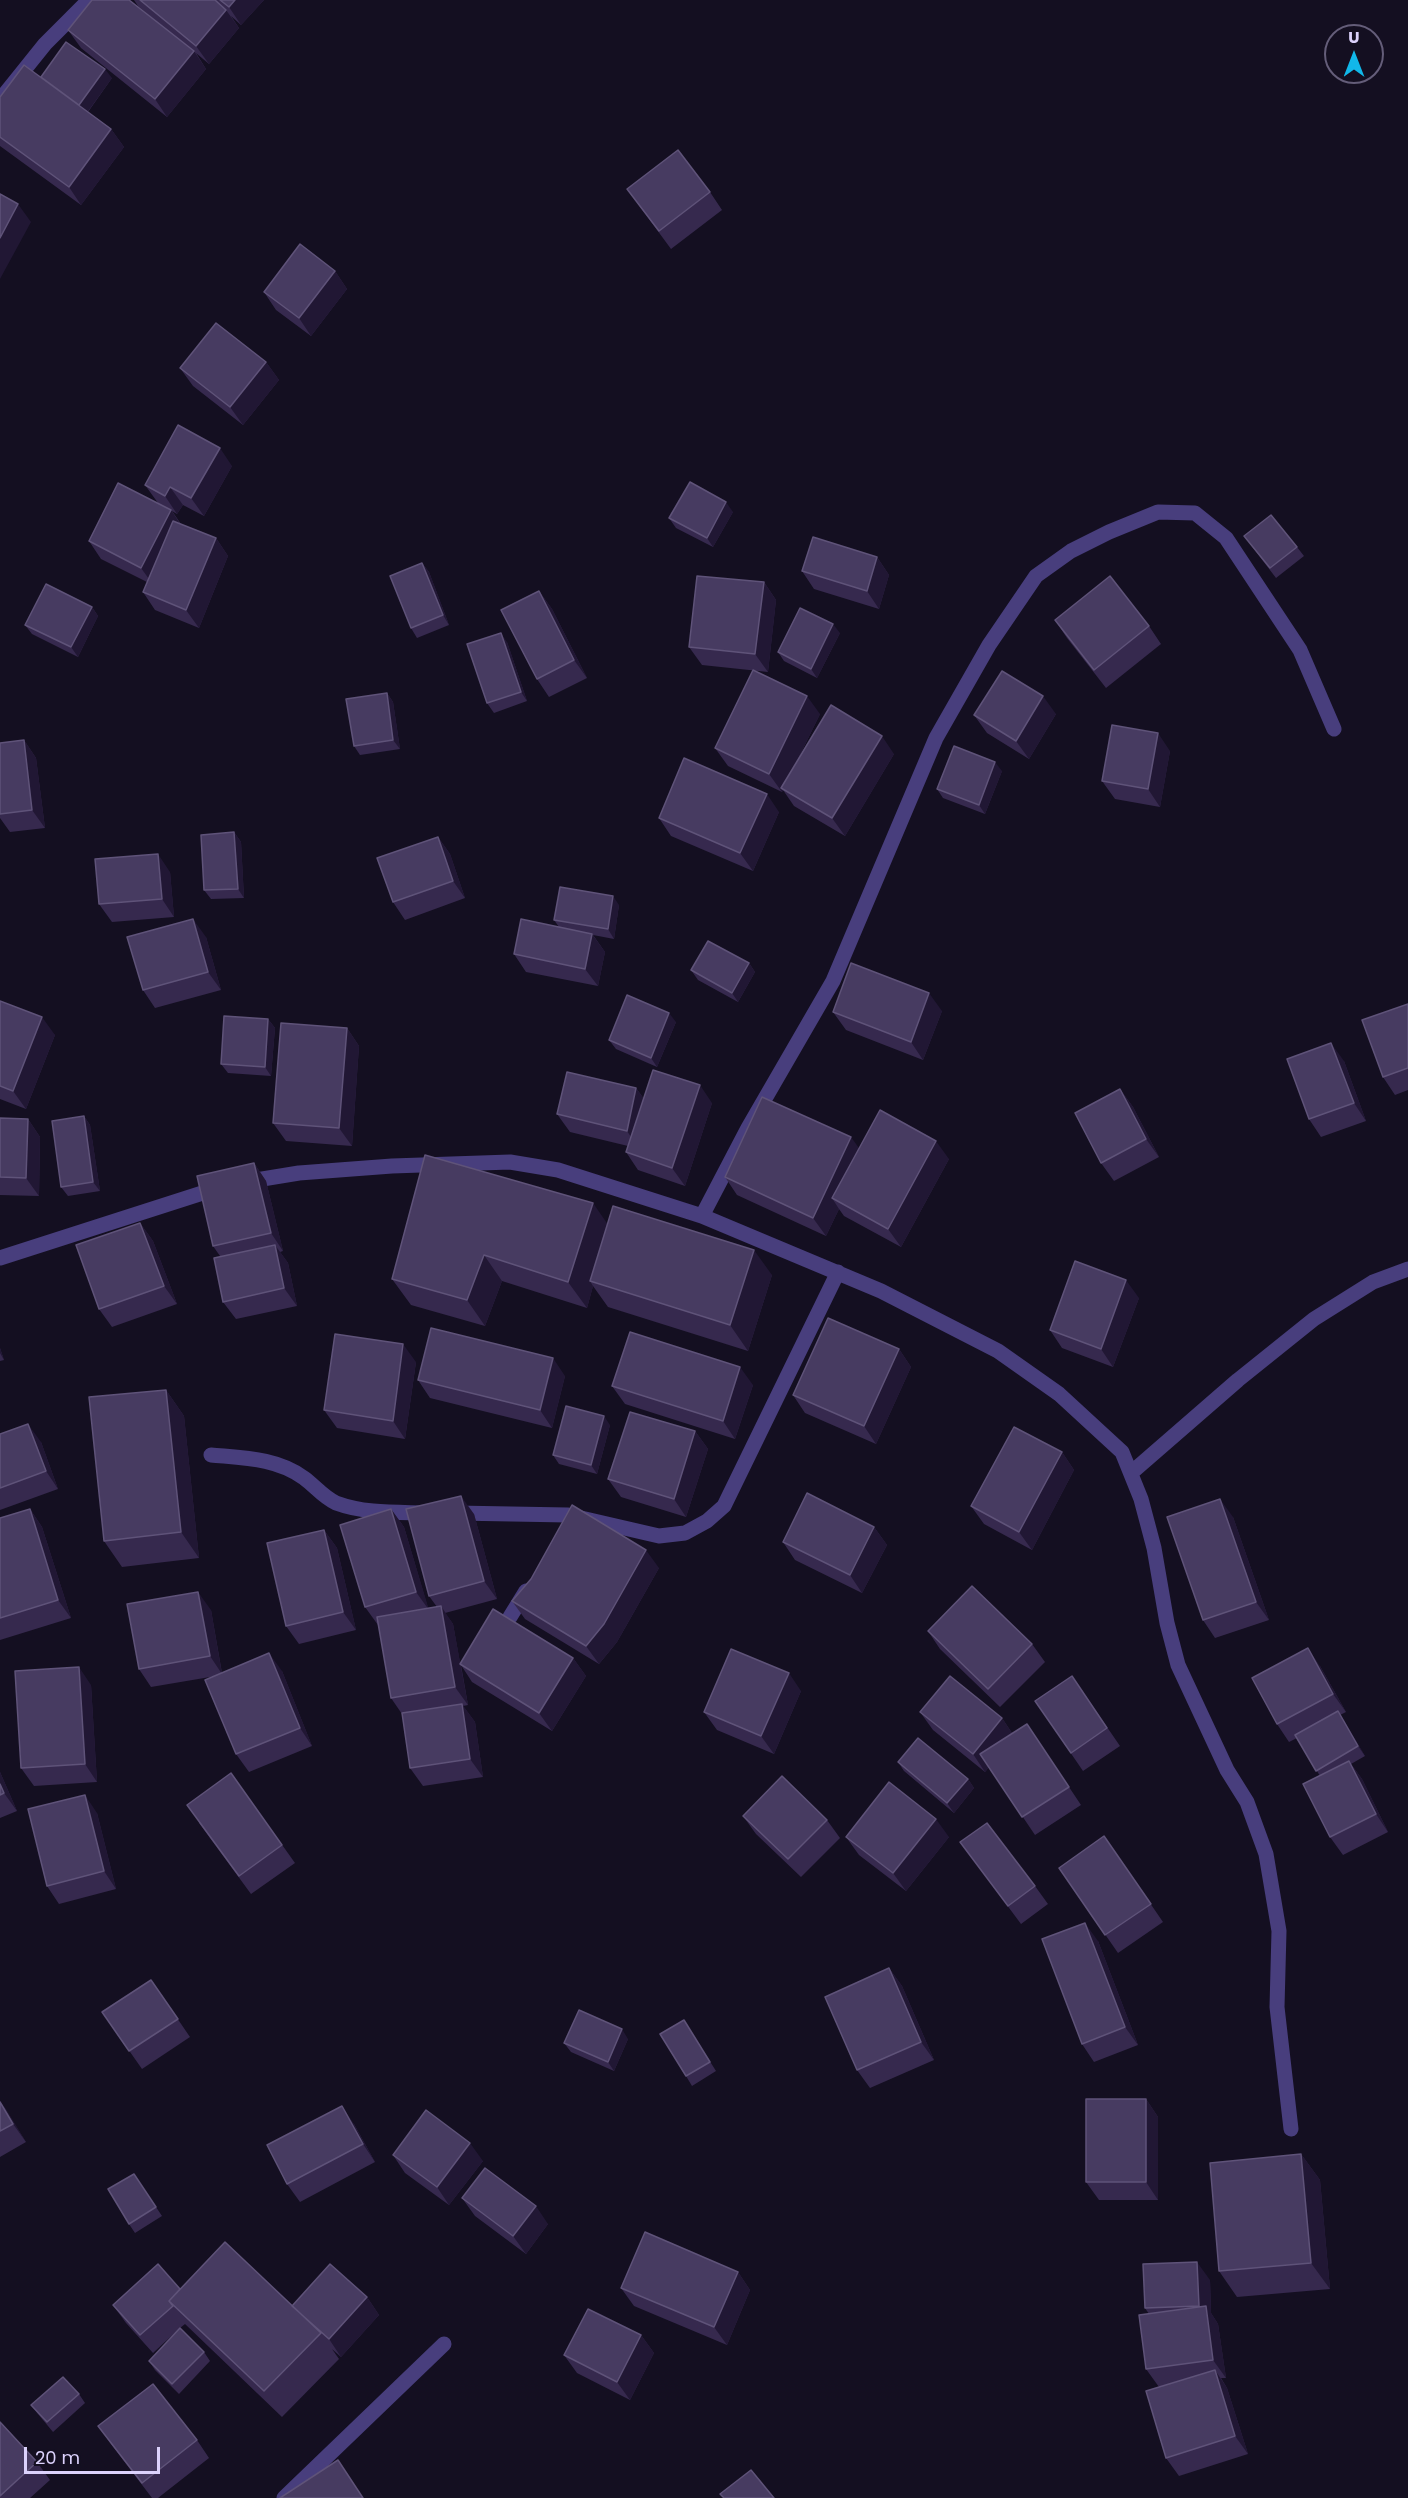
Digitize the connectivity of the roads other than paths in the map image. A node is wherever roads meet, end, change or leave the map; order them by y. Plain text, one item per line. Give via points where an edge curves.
1 (89, 0) edge
2 (0, 100) edge
3 (1334, 729) dead end
4 (702, 1216) junction
5 (0, 1258) edge
6 (1408, 1269) edge
7 (838, 1272) junction
8 (211, 1455) dead end
9 (1131, 1473) junction
10 (535, 1576) edge
11 (510, 1617) edge
12 (1292, 2129) dead end
13 (444, 2344) dead end
14 (284, 2498) edge

1 - 2 street via 45,44
3 - 4 street via 1300,650 1226,538 1195,513 1158,512 1071,551 1036,576 989,645 936,738 834,981
4 - 5 street via 558,1170 510,1162 392,1166 298,1173 231,1184
4 - 7 street
6 - 9 street via 1373,1282 1314,1319
7 - 8 street via 724,1506 685,1533 659,1536 565,1520 372,1512 335,1502 303,1477 266,1460
7 - 9 street via 998,1351 1059,1394 1122,1452
9 - 12 street via 1154,1548 1178,1665 1246,1802 1266,1854 1279,1931 1277,2007
10 - 11 street
13 - 14 street

